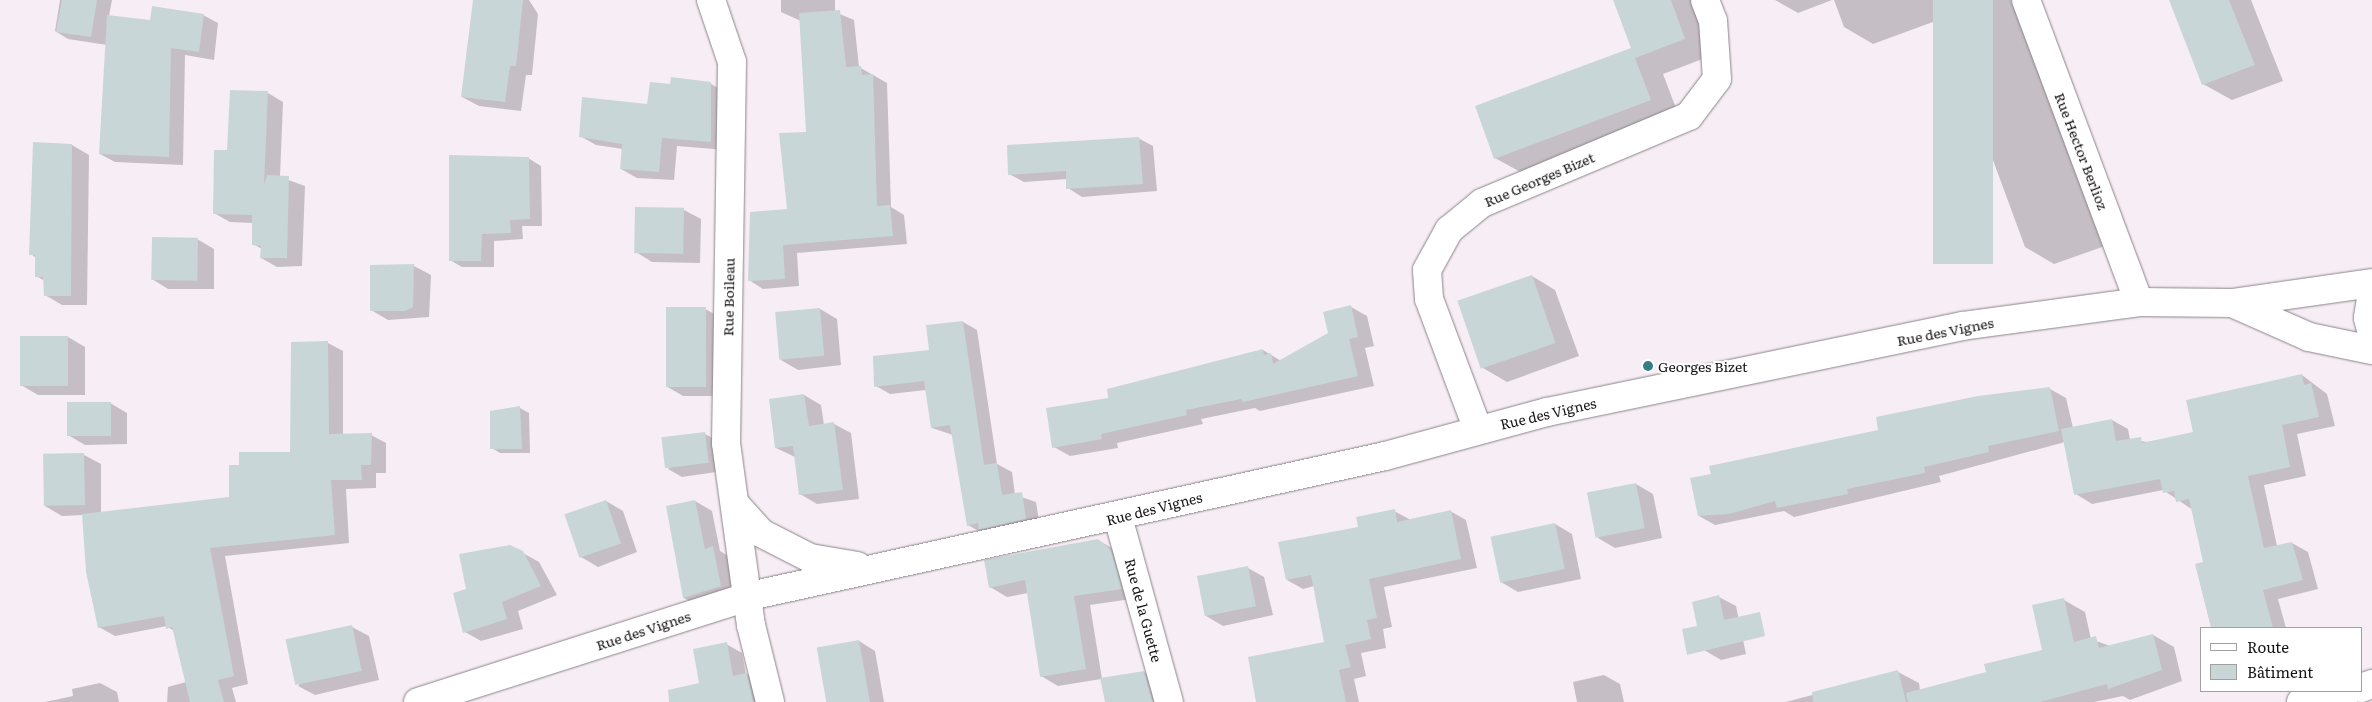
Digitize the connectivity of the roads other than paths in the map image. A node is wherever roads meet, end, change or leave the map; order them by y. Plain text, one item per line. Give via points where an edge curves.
1 (711, 0) edge
2 (1705, 0) edge
3 (2026, 0) edge
4 (2372, 283) edge
5 (2372, 292) edge
6 (2139, 302) junction
7 (2232, 303) junction
8 (2372, 334) edge
9 (2372, 350) edge
10 (1478, 430) junction
11 (737, 506) junction
12 (1118, 517) junction
13 (871, 569) junction
14 (750, 596) junction
15 (2344, 692) edge
16 (418, 702) edge
17 (770, 702) edge
18 (1169, 702) edge
19 (2301, 702) edge

1 - 11 street, Rue Boileau via 732,62 726,443
2 - 10 street, Rue Georges Bizet via 1713,21 1716,78 1689,116 1482,203 1449,230 1427,270 1429,298
3 - 6 street, Rue Hector Berlioz
4 - 7 street, Rue des Vignes
5 - 8 street via 2368,318
6 - 7 street, Rue des Vignes
6 - 10 street, Rue des Vignes via 1962,326
7 - 9 street, Rue des Vignes via 2309,337
10 - 12 street, Rue des Vignes via 1384,456
11 - 13 street, Rue des Vignes via 761,534 810,558
11 - 14 street, Rue Boileau
12 - 13 street, Rue des Vignes
12 - 18 street, Rue de la Guette
13 - 14 street, Rue des Vignes
14 - 16 street, Rue des Vignes
14 - 17 street, Rue Boileau via 751,625
15 - 19 street

